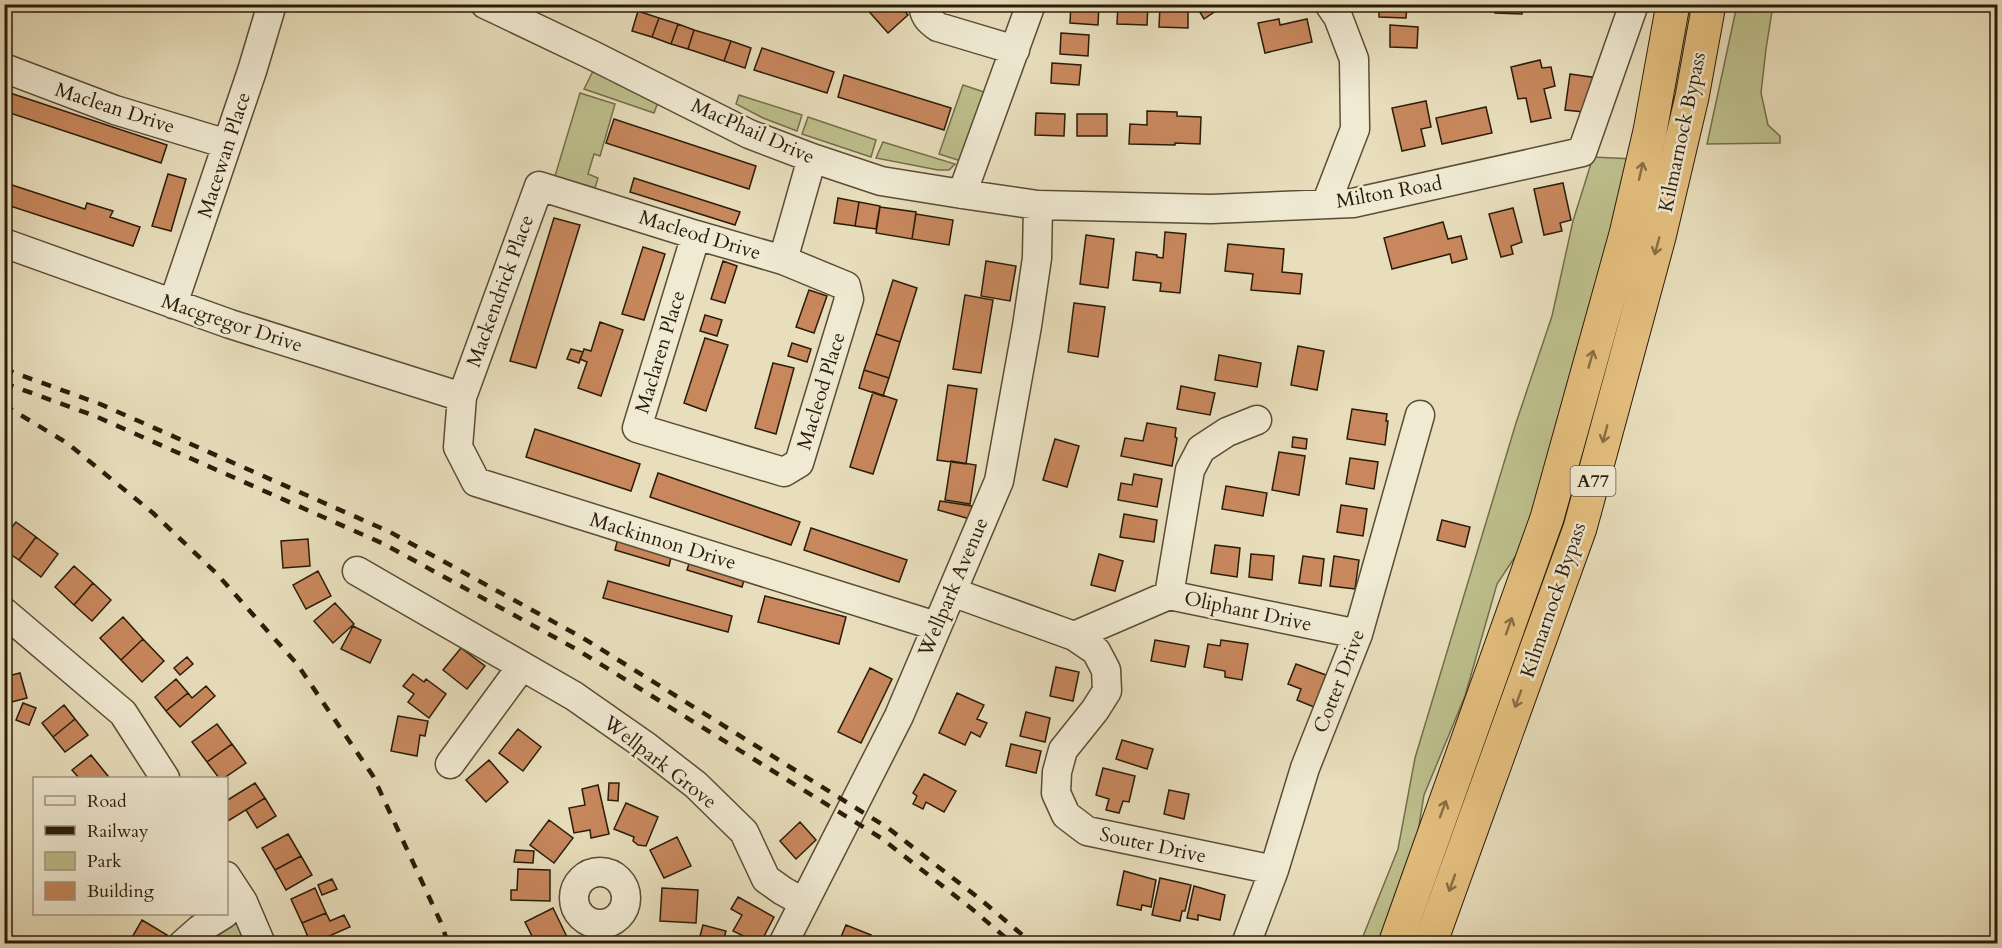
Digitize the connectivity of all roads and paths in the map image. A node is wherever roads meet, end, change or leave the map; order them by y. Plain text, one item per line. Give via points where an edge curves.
1 (272, 4) edge
2 (485, 4) edge
3 (923, 4) edge
4 (1031, 4) edge
5 (1329, 4) edge
6 (1634, 4) edge
7 (1673, 4) edge
8 (1709, 4) edge
9 (1015, 51) junction
10 (4, 68) edge
11 (227, 144) junction
12 (812, 158) junction
13 (539, 186) joint
14 (962, 194) junction
15 (1326, 204) junction
16 (1038, 205) junction
17 (696, 235) junction
18 (4, 243) edge
19 (783, 260) junction
20 (849, 299) joint
21 (173, 304) junction
22 (462, 397) junction
23 (1420, 415) dead end
24 (1257, 420) dead end
25 (712, 451) joint
26 (357, 571) dead end
27 (952, 592) junction
28 (1168, 595) junction
29 (4, 612) edge
30 (936, 626) junction
31 (1359, 634) junction
32 (1074, 636) junction
33 (522, 666) junction
34 (450, 764) dead end
35 (164, 777) edge
36 (1274, 870) junction
37 (228, 889) edge
38 (803, 902) junction
39 (231, 909) edge
40 (221, 915) edge
41 (183, 944) edge
42 (261, 944) edge
43 (783, 944) edge
44 (1246, 944) edge
45 (1395, 944) edge
46 (1430, 944) edge

1 - 11 street, Macewan Place
2 - 12 street, MacPhail Drive via 749,134
3 - 9 street via 924,14 938,27
4 - 9 street
5 - 15 street via 1354,59 1355,129
6 - 15 street, Milton Road via 1582,152 1353,203
45 -> 7 highway, Kilmarnock Bypass / A77 via 1547,518 1626,234
8 -> 46 highway, Kilmarnock Bypass / A77 via 1659,237 1580,528
9 - 14 street
10 - 11 street, Maclean Drive via 115,110
11 - 21 street, Macewan Place
12 - 14 street, MacPhail Drive via 881,181
12 - 19 street
13 - 17 street, Macleod Drive
13 - 22 street, Mackendrick Place
14 - 16 street, MacPhail Drive
15 - 16 street, Milton Road via 1211,209
16 - 27 street, Wellpark Avenue via 1037,258 999,481
17 - 19 street, Macleod Drive
17 - 25 street, Maclaren Place via 637,428
18 - 21 street, Macgregor Drive
19 - 20 street, Macleod Drive via 846,286
20 - 25 street, Macleod Place via 799,463 784,472
21 - 22 street, Macgregor Drive
22 - 30 street, Mackinnon Drive via 458,447 476,482
23 - 31 street, Cotter Drive
24 - 28 street via 1227,432 1201,449 1190,470
26 - 33 street, Wellpark Grove
27 - 30 street, Wellpark Avenue
27 - 32 street, Souter Drive
28 - 31 street, Oliphant Drive
28 - 32 street, Oliphant Drive
29 - 35 street via 123,713
30 - 38 street, Wellpark Avenue via 899,716
31 - 36 street, Cotter Drive via 1305,768
32 - 36 street, Souter Drive via 1096,651 1106,670 1107,691 1063,750 1056,793 1066,815 1087,831
33 - 34 street
33 - 38 street, Wellpark Grove via 574,696 696,785 744,832 766,879
36 - 44 street, Cotter Drive
37 - 39 street
38 - 43 street, Wellpark Avenue
39 - 42 street
40 - 41 street

